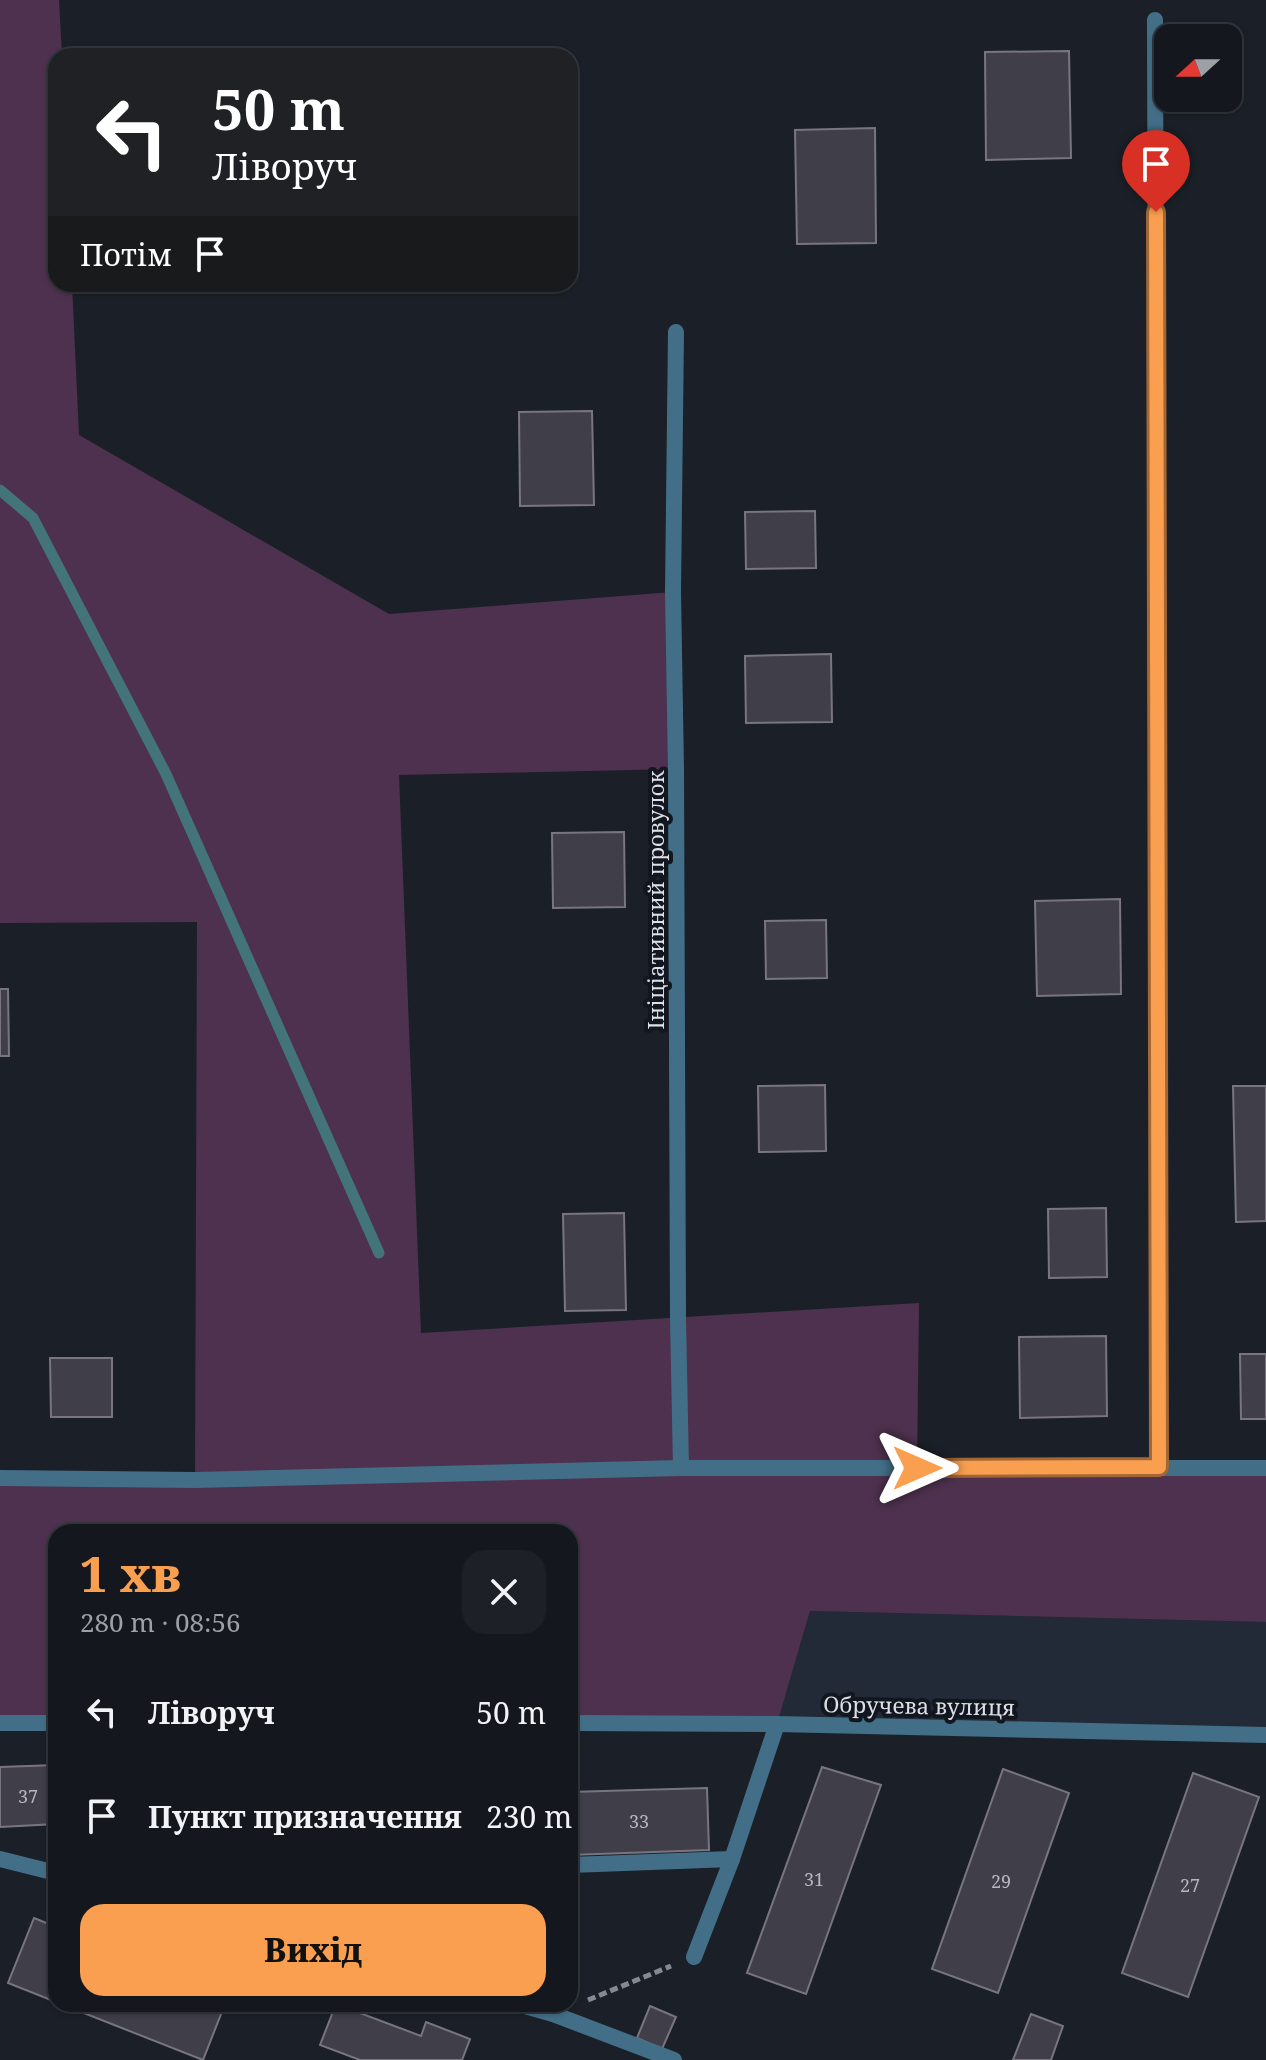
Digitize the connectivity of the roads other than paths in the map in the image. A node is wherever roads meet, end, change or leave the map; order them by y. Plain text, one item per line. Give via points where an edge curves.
1 (1155, 20) dead end
2 (676, 332) dead end
3 (1159, 1467) junction
4 (681, 1468) junction
5 (1266, 1468) edge
6 (0, 1478) edge
7 (0, 1723) edge
8 (48, 1723) edge
9 (578, 1723) edge
10 (777, 1724) junction
11 (1266, 1735) edge
12 (0, 1859) edge
13 (732, 1859) junction
14 (578, 1865) edge
15 (48, 1871) edge
16 (694, 1957) road end
17 (546, 2012) edge
18 (674, 2060) edge

1 - 3 street
2 - 4 street, Ініціативний провулок via 673,592
3 - 4 street
3 - 5 street
4 - 6 street via 195,1480
7 - 8 street
9 - 10 street, Обручева вулиця
10 - 11 street, Обручева вулиця
10 - 13 street
12 - 15 street
13 - 14 street
13 - 16 street
17 - 18 street

